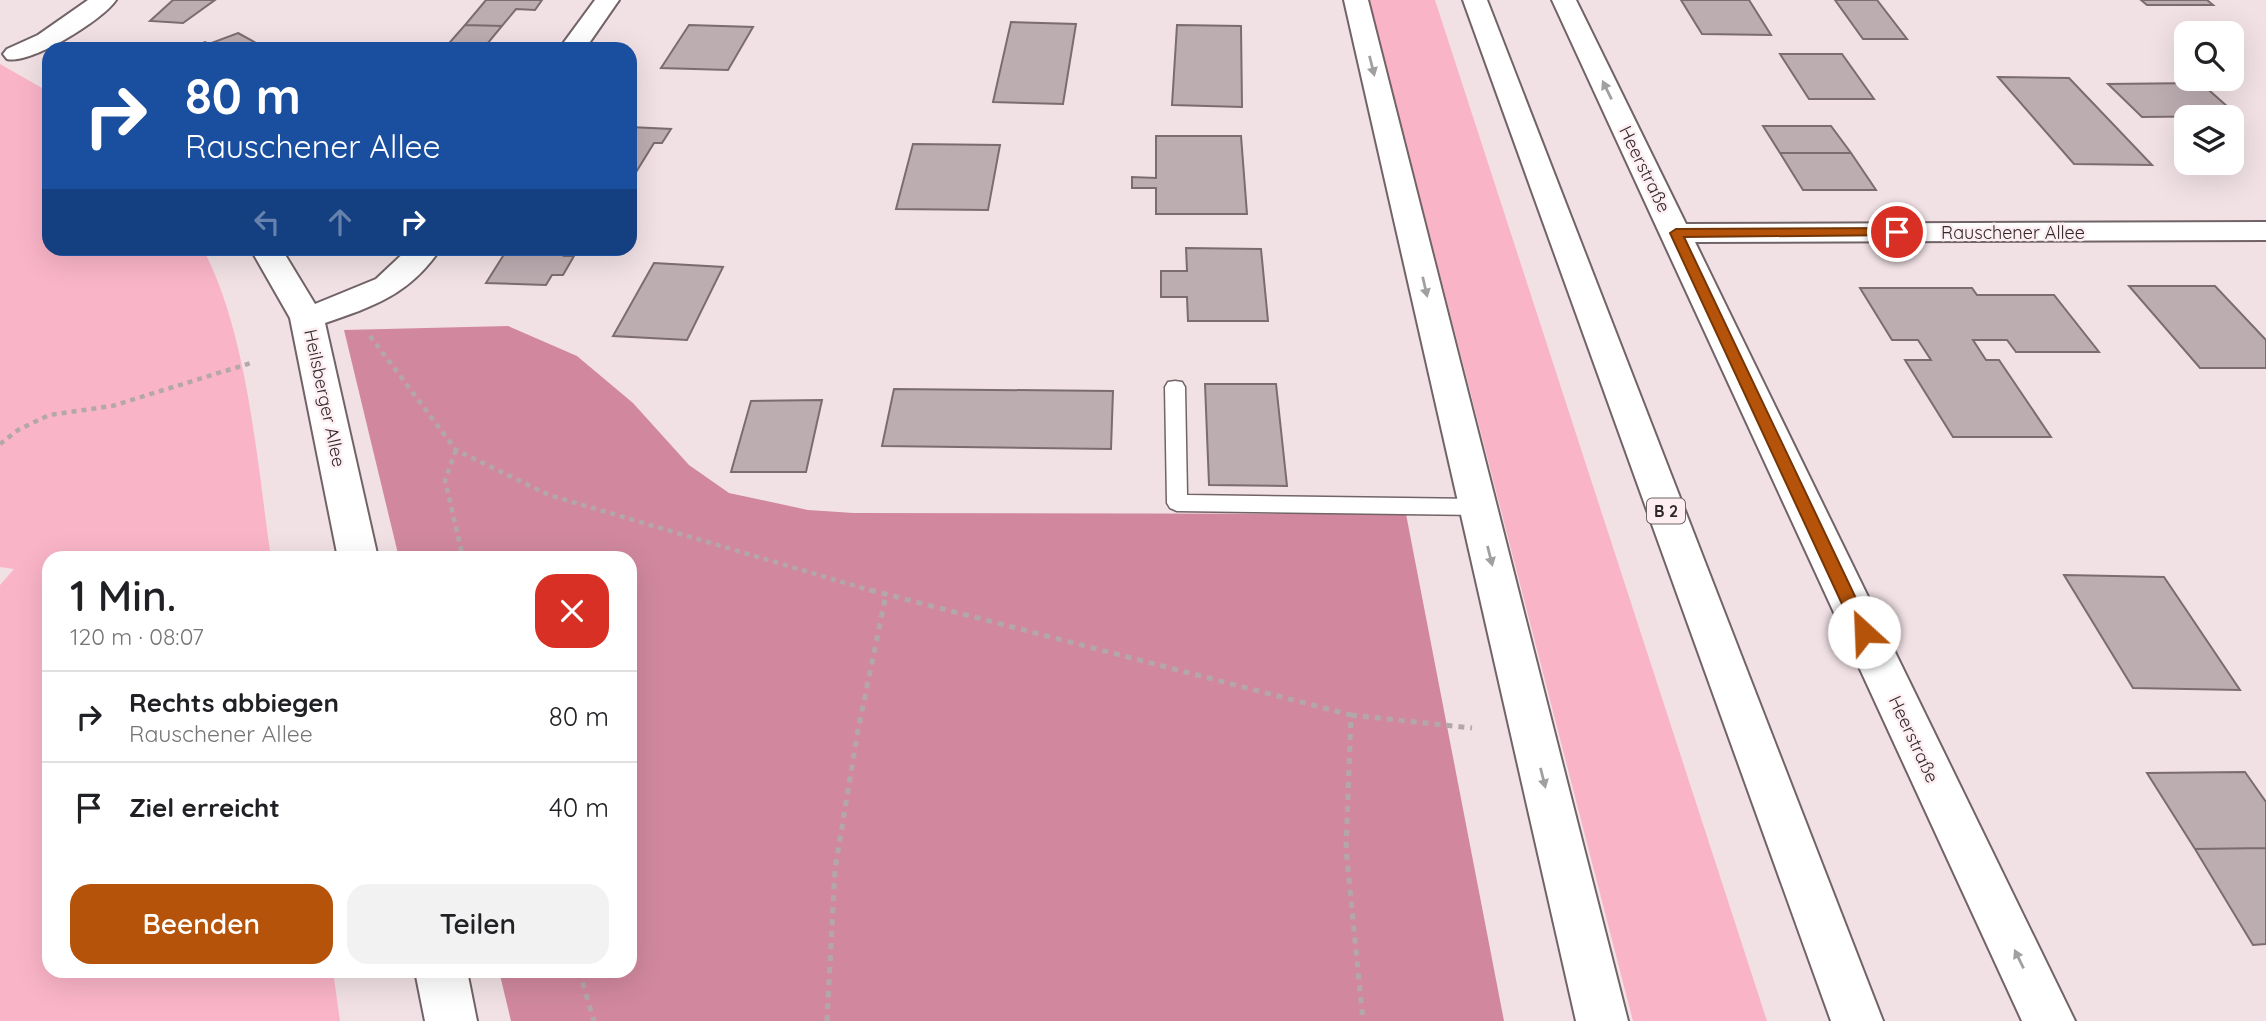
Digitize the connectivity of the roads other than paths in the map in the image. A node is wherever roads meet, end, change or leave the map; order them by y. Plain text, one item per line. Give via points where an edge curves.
1 (104, 0) edge
2 (607, 0) edge
3 (1356, 0) edge
4 (1475, 0) edge
5 (1564, 0) edge
6 (577, 42) edge
7 (8, 51) edge
8 (42, 68) edge
9 (2266, 231) edge
10 (1676, 233) junction
11 (270, 256) edge
12 (421, 256) edge
13 (307, 318) junction
14 (1175, 387) dead end
15 (1478, 507) junction
16 (357, 551) edge
17 (442, 978) edge
18 (451, 1021) edge
19 (1602, 1021) edge
20 (1857, 1021) edge
21 (2049, 1021) edge

1 - 7 street via 47,40
2 - 6 street
3 -> 15 street
4 - 20 street, B 2
10 -> 5 street, Heerstraße
7 - 8 street
9 - 10 street, Rauschener Allee
21 -> 10 street, Heerstraße
11 - 13 street, Heilsberger Allee
12 - 13 street via 390,287
13 - 16 street, Heilsberger Allee
14 - 15 lane via 1177,503
15 -> 19 street
17 - 18 street

